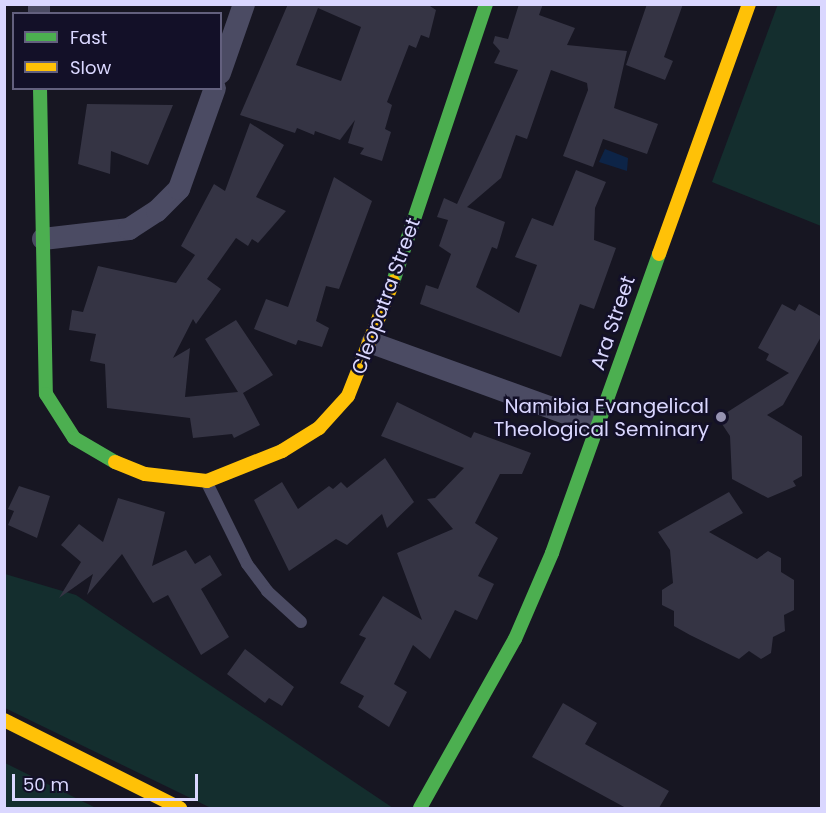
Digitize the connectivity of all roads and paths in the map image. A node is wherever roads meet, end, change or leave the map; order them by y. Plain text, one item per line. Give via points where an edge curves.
1 (244, 4) edge
2 (486, 4) edge
3 (749, 4) edge
4 (222, 67) edge
5 (40, 90) edge
6 (214, 90) edge
7 (44, 239) junction
8 (372, 343) junction
9 (598, 425) junction
10 (207, 481) junction
11 (301, 622) dead end
12 (4, 720) edge
13 (180, 808) edge
14 (420, 808) edge

1 - 4 street
2 - 8 street, Cleopatra Street
3 - 9 street, Ara Street
5 - 7 street, Cleopatra Street
6 - 7 street via 179,189 157,211 129,229
7 - 10 street, Cleopatra Street via 42,350 46,394 57,419 109,460 145,474
8 - 9 street
8 - 10 street, Cleopatra Street via 348,396 319,428 251,468
9 - 14 street, Ara Street via 515,639
10 - 11 lane via 247,564 267,591
12 - 13 street

